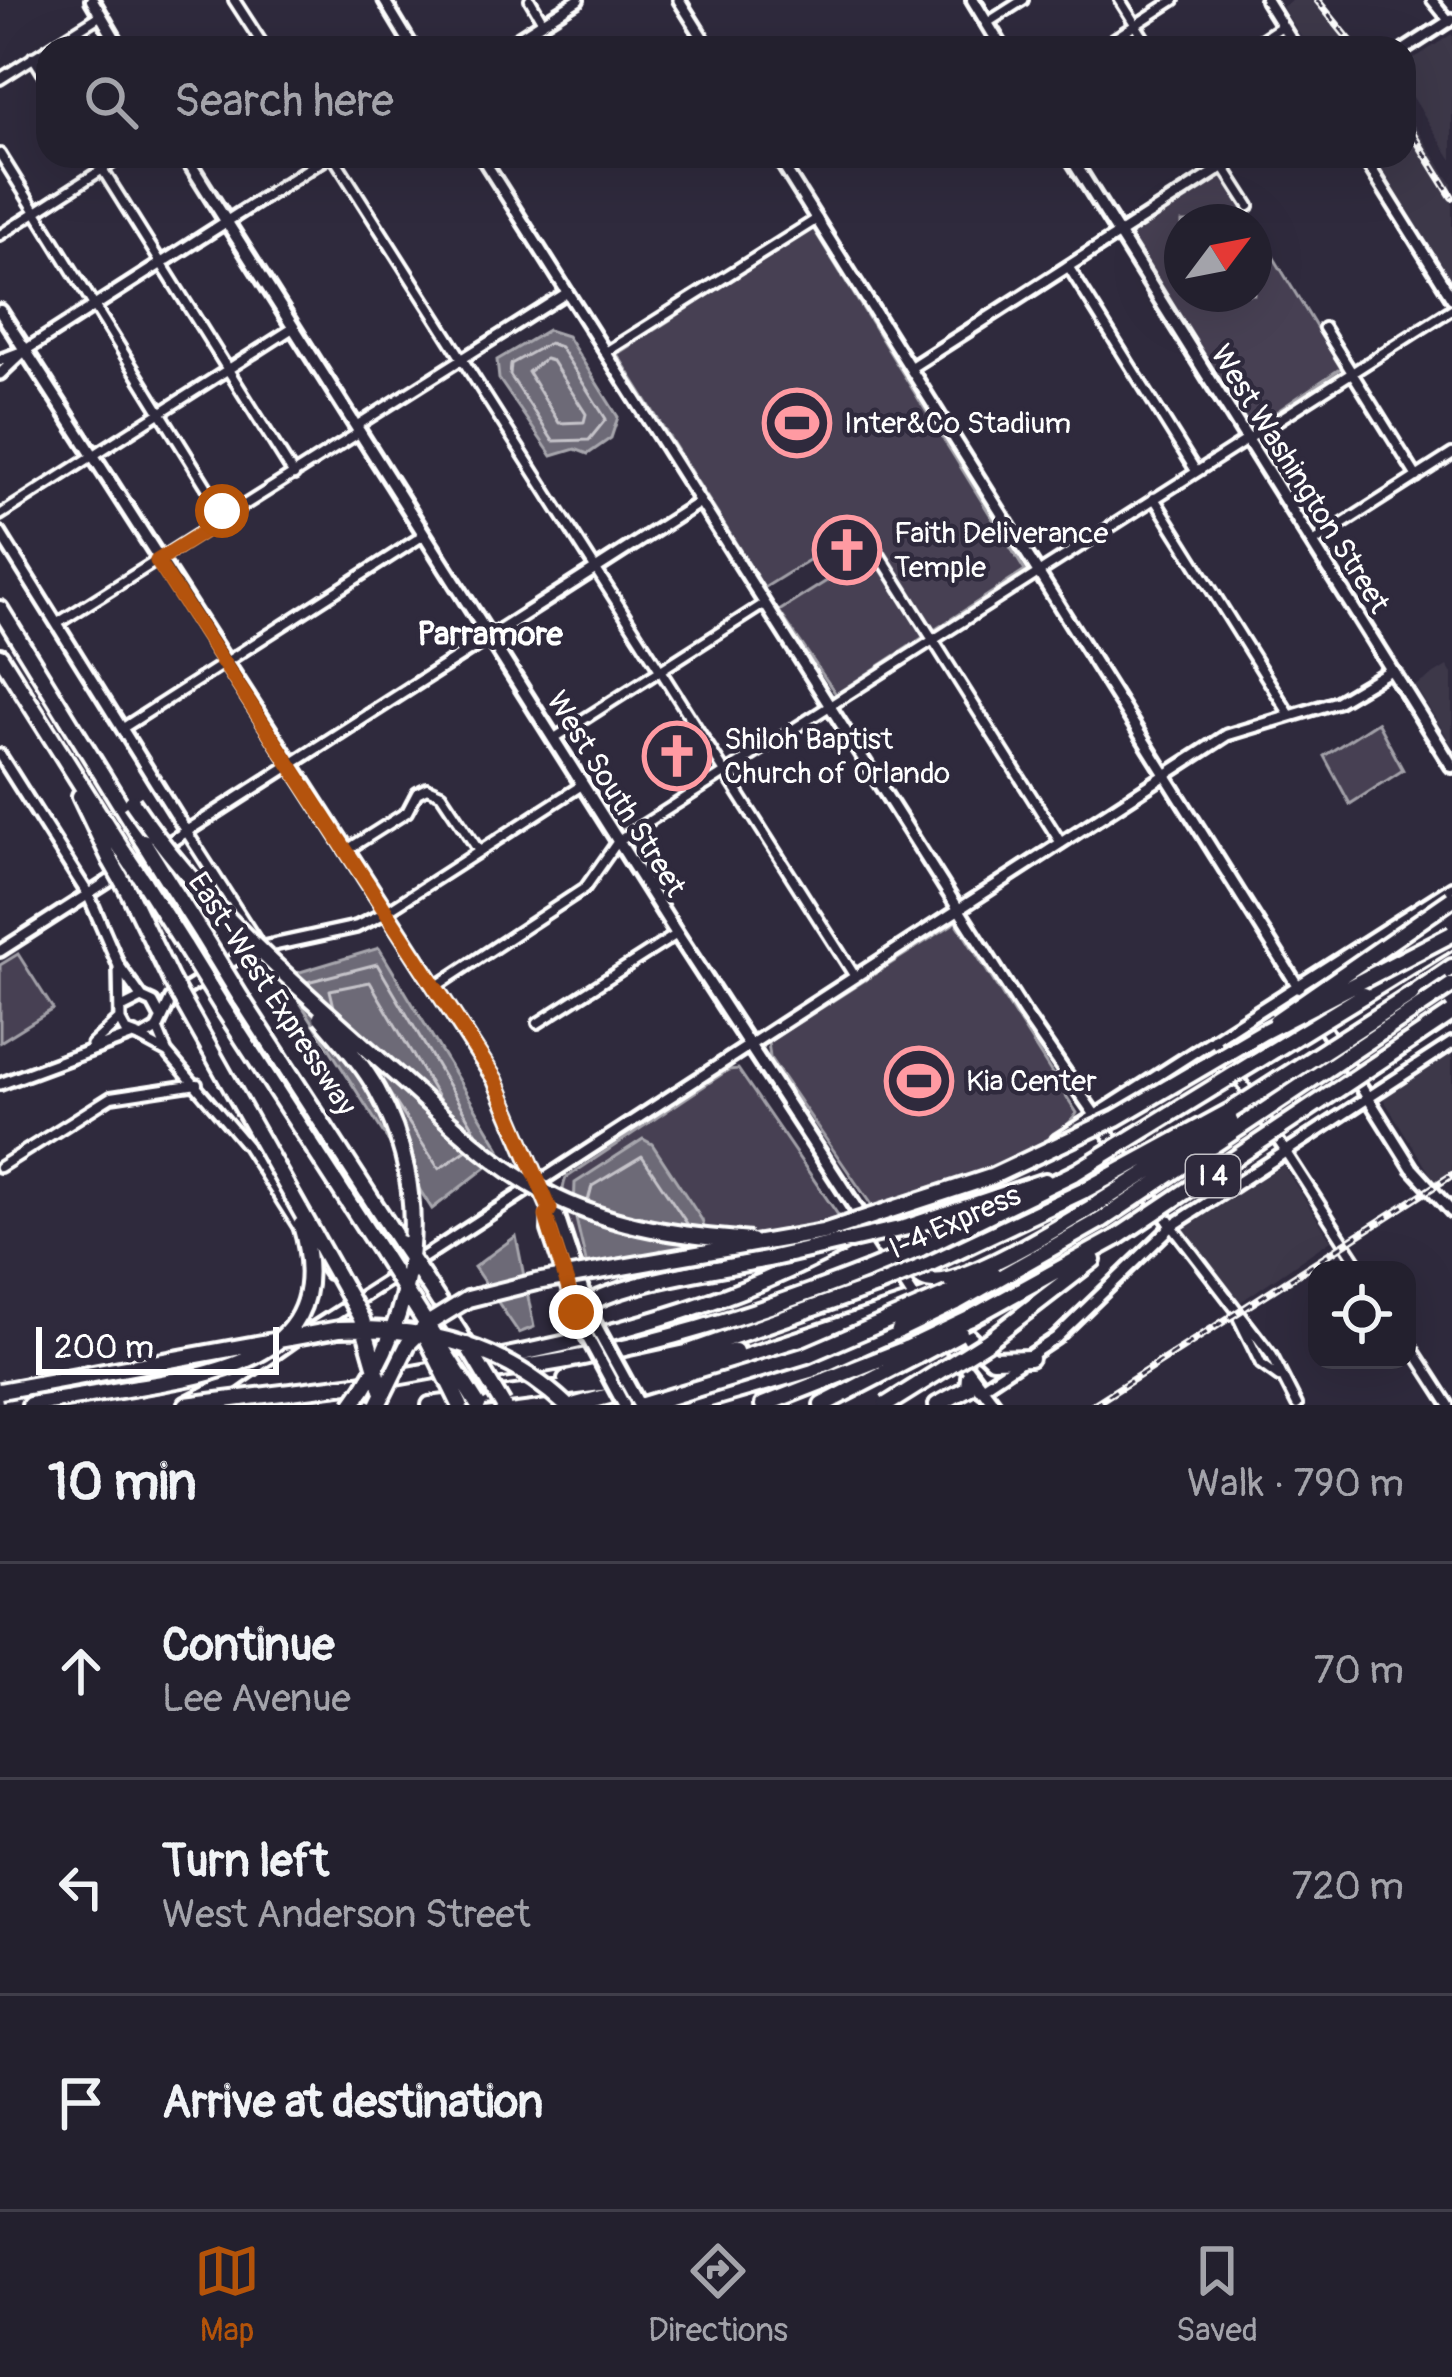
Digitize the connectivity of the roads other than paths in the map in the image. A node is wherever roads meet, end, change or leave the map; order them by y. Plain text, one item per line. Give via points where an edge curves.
1 (92, 0) edge
2 (234, 0) edge
3 (384, 0) edge
4 (530, 0) edge
5 (578, 0) edge
6 (679, 0) edge
7 (973, 0) edge
8 (1024, 0) edge
9 (1120, 0) edge
10 (1174, 0) edge
11 (1266, 0) edge
12 (1432, 0) edge
13 (101, 15) junction
14 (1451, 21) edge
15 (543, 22) junction
16 (987, 23) junction
17 (1136, 25) junction
18 (1282, 26) junction
19 (67, 36) edge
20 (113, 36) edge
21 (257, 36) edge
22 (406, 36) edge
23 (521, 36) edge
24 (702, 36) edge
25 (995, 36) edge
26 (1119, 36) edge
27 (1143, 36) edge
28 (1267, 36) edge
29 (1288, 36) edge
30 (1416, 43) edge
31 (36, 55) edge
32 (33, 57) junction
33 (36, 62) edge
34 (0, 79) edge
35 (0, 154) edge
36 (105, 168) edge
37 (191, 168) edge
38 (312, 168) edge
39 (339, 168) edge
40 (489, 168) edge
41 (785, 168) edge
42 (1081, 168) edge
43 (1210, 168) edge
44 (1225, 168) edge
45 (1371, 168) edge
46 (102, 170) junction
47 (1248, 204) edge
48 (36, 212) junction
49 (817, 219) junction
50 (225, 222) junction
51 (1118, 234) junction
52 (0, 235) edge
53 (160, 263) junction
54 (1068, 266) junction
55 (568, 292) junction
56 (1452, 298) edge
57 (93, 307) junction
58 (1452, 309) edge
59 (0, 311) edge
60 (293, 328) junction
61 (1324, 328) dead end
62 (23, 351) junction
63 (606, 352) junction
64 (463, 359) junction
65 (0, 360) edge
66 (910, 368) junction
67 (226, 370) junction
68 (1352, 373) junction
69 (0, 374) edge
70 (159, 413) junction
71 (358, 429) junction
72 (1247, 439) junction
73 (1452, 454) edge
74 (91, 458) junction
75 (1196, 471) junction
76 (294, 475) junction
77 (1417, 477) junction
78 (1154, 498) junction
79 (700, 502) junction
80 (0, 515) edge
81 (226, 518) junction
82 (860, 524) dead end
83 (0, 533) edge
84 (425, 534) junction
85 (1313, 544) junction
86 (157, 561) junction
87 (596, 569) junction
88 (1037, 573) junction
89 (764, 604) junction
90 (0, 609) edge
91 (58, 623) junction
92 (488, 637) junction
93 (933, 639) junction
94 (0, 656) edge
95 (224, 662) junction
96 (661, 670) junction
97 (1391, 670) junction
98 (829, 706) junction
99 (64, 712) junction
100 (1290, 715) junction
101 (123, 728) junction
102 (553, 739) junction
103 (0, 755) edge
104 (292, 764) junction
105 (1452, 766) edge
106 (727, 773) junction
107 (1164, 776) junction
108 (582, 785) junction
109 (186, 831) junction
110 (618, 841) junction
111 (1061, 842) junction
112 (347, 850) junction
113 (478, 851) junction
114 (118, 857) junction
115 (1452, 887) edge
116 (88, 894) junction
117 (1452, 899) edge
118 (959, 909) junction
119 (387, 911) junction
120 (676, 934) junction
121 (1452, 937) edge
122 (261, 946) junction
123 (0, 950) edge
124 (119, 966) junction
125 (1452, 968) edge
126 (854, 975) junction
127 (292, 982) junction
128 (1299, 984) junction
129 (1452, 985) edge
130 (435, 988) junction
131 (146, 999) junction
132 (171, 999) junction
133 (122, 1012) junction
134 (1452, 1013) edge
135 (159, 1023) junction
136 (538, 1023) dead end
137 (1263, 1032) junction
138 (135, 1037) junction
139 (1213, 1038) junction
140 (1452, 1043) edge
141 (751, 1046) junction
142 (88, 1049) junction
143 (167, 1052) junction
144 (1317, 1058) junction
145 (0, 1084) edge
146 (196, 1084) junction
147 (1369, 1096) junction
148 (1093, 1116) junction
149 (1286, 1153) junction
150 (0, 1168) edge
151 (1073, 1174) junction
152 (541, 1182) junction
153 (291, 1198) junction
154 (1099, 1212) junction
155 (1452, 1212) edge
156 (1172, 1226) junction
157 (868, 1228) junction
158 (1116, 1238) junction
159 (771, 1251) junction
160 (1356, 1261) edge
161 (407, 1295) junction
162 (913, 1296) junction
163 (952, 1299) junction
164 (349, 1306) junction
165 (584, 1315) junction
166 (1238, 1318) junction
167 (912, 1352) junction
168 (1416, 1354) edge
169 (1272, 1357) junction
170 (1030, 1358) junction
171 (1258, 1359) junction
172 (255, 1366) junction
173 (1265, 1369) junction
174 (1280, 1377) junction
175 (974, 1383) junction
176 (351, 1384) junction
177 (0, 1390) edge
178 (30, 1405) edge
179 (183, 1405) edge
180 (202, 1405) edge
181 (352, 1405) edge
182 (381, 1405) edge
183 (430, 1405) edge
184 (460, 1405) edge
185 (478, 1405) edge
186 (506, 1405) edge
187 (566, 1405) edge
188 (576, 1405) edge
189 (624, 1405) edge
190 (641, 1405) edge
191 (689, 1405) edge
192 (763, 1405) edge
193 (822, 1405) edge
194 (886, 1405) edge
195 (937, 1405) edge
196 (952, 1405) edge
197 (985, 1405) edge
198 (995, 1405) edge
199 (1298, 1405) edge
200 (1449, 1405) edge

1 - 13 main road
2 - 21 street
3 - 22 street
4 - 15 street
5 - 15 street
6 - 24 street
7 - 16 main road
8 - 16 street
9 - 17 street
10 - 17 street
11 - 18 street
12 - 14 street
13 - 19 street
13 - 20 main road
14 - 30 street
15 - 23 street
16 - 25 main road
17 - 26 street
17 - 27 street
18 - 28 street
18 - 29 street
31 - 32 street
32 - 33 street
32 - 34 street
35 - 48 street
36 - 46 street
37 - 50 main road, West South Street
38 - 50 street
39 - 64 street
40 - 55 street
41 - 49 street
42 - 51 main road, West Washington Street
43 - 51 street
44 - 47 street
45 - 56 street
46 - 48 street
46 - 53 street
48 - 52 street
48 - 57 street
49 - 63 street
49 - 66 street
50 - 53 street
50 - 60 main road, West South Street
51 - 54 street
51 - 72 main road, West Washington Street
53 - 57 street
53 - 67 street
54 - 66 street
54 - 75 street
55 - 63 street
55 - 64 street
57 - 62 street
57 - 70 street
58 - 68 street
59 - 62 main road
60 - 67 street
60 - 71 main road, West South Street
61 - 68 street
62 - 65 street
62 - 69 street
62 - 74 main road
63 - 79 street
64 - 71 street
64 - 87 street
66 - 88 street
67 - 70 street
67 - 76 street
68 - 72 street
68 - 77 street
70 - 74 street
70 - 81 street
71 - 76 street
71 - 84 main road, West South Street
72 - 75 street
72 - 85 main road, West Washington Street
73 - 77 street
74 - 80 street
74 - 86 main road
75 - 78 street
76 - 81 street
77 - 85 street
78 - 88 street
78 - 100 street
79 - 87 street
79 - 89 street
81 - 86 street
82 - 93 street
83 - 91 street
84 - 92 main road, West South Street
84 - 95 street
85 - 97 main road, West Washington Street
86 - 91 street
86 - 95 main road
87 - 92 street
87 - 96 street
88 - 93 street
88 - 107 street
89 - 96 street
89 - 98 street
90 - 99 highway, East-West Expressway
91 - 101 street
92 - 102 main road, West South Street
92 - 104 street
93 - 98 street
93 - 111 street
94 - 114 highway, East-West Expressway
95 - 101 street
95 - 104 main road
96 - 102 street
96 - 106 street
97 - 100 street via 1337,702
97 - 105 main road, West Washington Street
98 - 106 street
98 - 118 street
99 - 127 highway, bridge via 194,883
99 - 186 highway, East-West Expressway, bridge
100 - 107 street via 1227,735
101 - 109 street
102 - 108 main road, West South Street
103 - 116 street
104 - 109 street
104 - 112 main road
106 - 110 street
106 - 126 street
107 - 111 street
107 - 128 street
108 - 110 main road, West South Street
108 - 113 street
109 - 116 street
109 - 122 street
110 - 120 main road, West South Street
110 - 130 street via 585,888
111 - 118 street
112 - 113 street via 433,789
112 - 119 main road
113 - 119 street
114 - 153 highway, bridge via 171,980
114 - 161 highway, East-West Expressway, bridge via 142,881
115 - 128 street
116 - 123 street
116 - 124 street
117 - 137 highway, bridge
118 - 126 street
118 - 148 street
119 - 122 street via 356,927
119 - 130 main road
120 - 136 street
120 - 141 main road, West South Street
121 - 137 highway, bridge
121 - 151 highway, I 4, bridge
122 - 132 street
124 - 131 street
124 - 133 street
125 - 144 highway, I-4 Express, bridge
126 - 141 street
127 - 159 highway, bridge via 484,1153 555,1198 644,1229
127 - 181 highway, bridge via 374,1085 408,1178 406,1295 388,1347
128 - 139 street
128 - 147 street
129 - 154 highway, bridge
130 - 152 main road via 495,1079
131 - 132 street
131 - 133 street
131 - 135 street
132 - 135 street
133 - 138 street
133 - 142 street
134 - 158 highway, I 4, bridge
135 - 138 street
135 - 143 street
137 - 159 highway, bridge via 1116,1118 991,1177
138 - 142 street
138 - 143 street
139 - 148 street
139 - 149 street
140 - 147 street
141 - 152 street
141 - 157 main road, West South Street
142 - 145 street
143 - 146 street
144 - 154 highway, bridge
144 - 183 highway, I-4 Express, bridge via 1085,1190 876,1286 686,1353
146 - 150 street via 111,1097
146 - 164 street via 247,1146
147 - 149 street
147 - 155 street via 1415,1172
148 - 156 street
148 - 157 street via 1009,1168
149 - 156 street
149 - 160 street
151 - 159 highway, bridge via 908,1227
151 - 176 highway, I 4, bridge via 920,1249 742,1316 578,1359
152 - 164 street
152 - 165 main road
153 - 178 highway, bridge via 309,1280 302,1309 272,1347 222,1372
153 - 182 highway, bridge via 362,1319
154 - 157 highway via 940,1282 920,1276
154 - 163 highway via 1056,1248
156 - 166 street
156 - 170 street
157 - 162 main road, West South Street
157 - 176 highway via 732,1295 544,1348
158 - 167 highway, I 4, bridge
158 - 194 highway, bridge via 1062,1289
159 - 165 highway via 655,1282
159 - 182 highway, bridge via 536,1282 468,1299 408,1345
161 - 184 highway, bridge
161 - 185 highway, East-West Expressway, bridge
162 - 170 highway via 935,1300 992,1359
162 - 175 main road, West South Street
162 - 183 highway via 632,1378
162 - 188 highway via 705,1370
163 - 190 highway, bridge via 808,1355
163 - 191 highway, bridge via 810,1370
164 - 172 street
165 - 189 main road, bridge
165 - 190 main road, bridge
166 - 169 street
166 - 171 street
167 - 192 highway, I 4
167 - 193 highway
168 - 200 street
169 - 171 street
169 - 173 street
169 - 174 street
170 - 175 street
171 - 173 street
172 - 179 street
172 - 180 street
173 - 174 street
174 - 199 street
175 - 195 highway
175 - 196 highway
175 - 197 main road, West South Street
175 - 198 main road, West South Street
176 - 179 highway, I 4, bridge
177 - 187 highway, bridge via 380,1328 434,1334 497,1355

